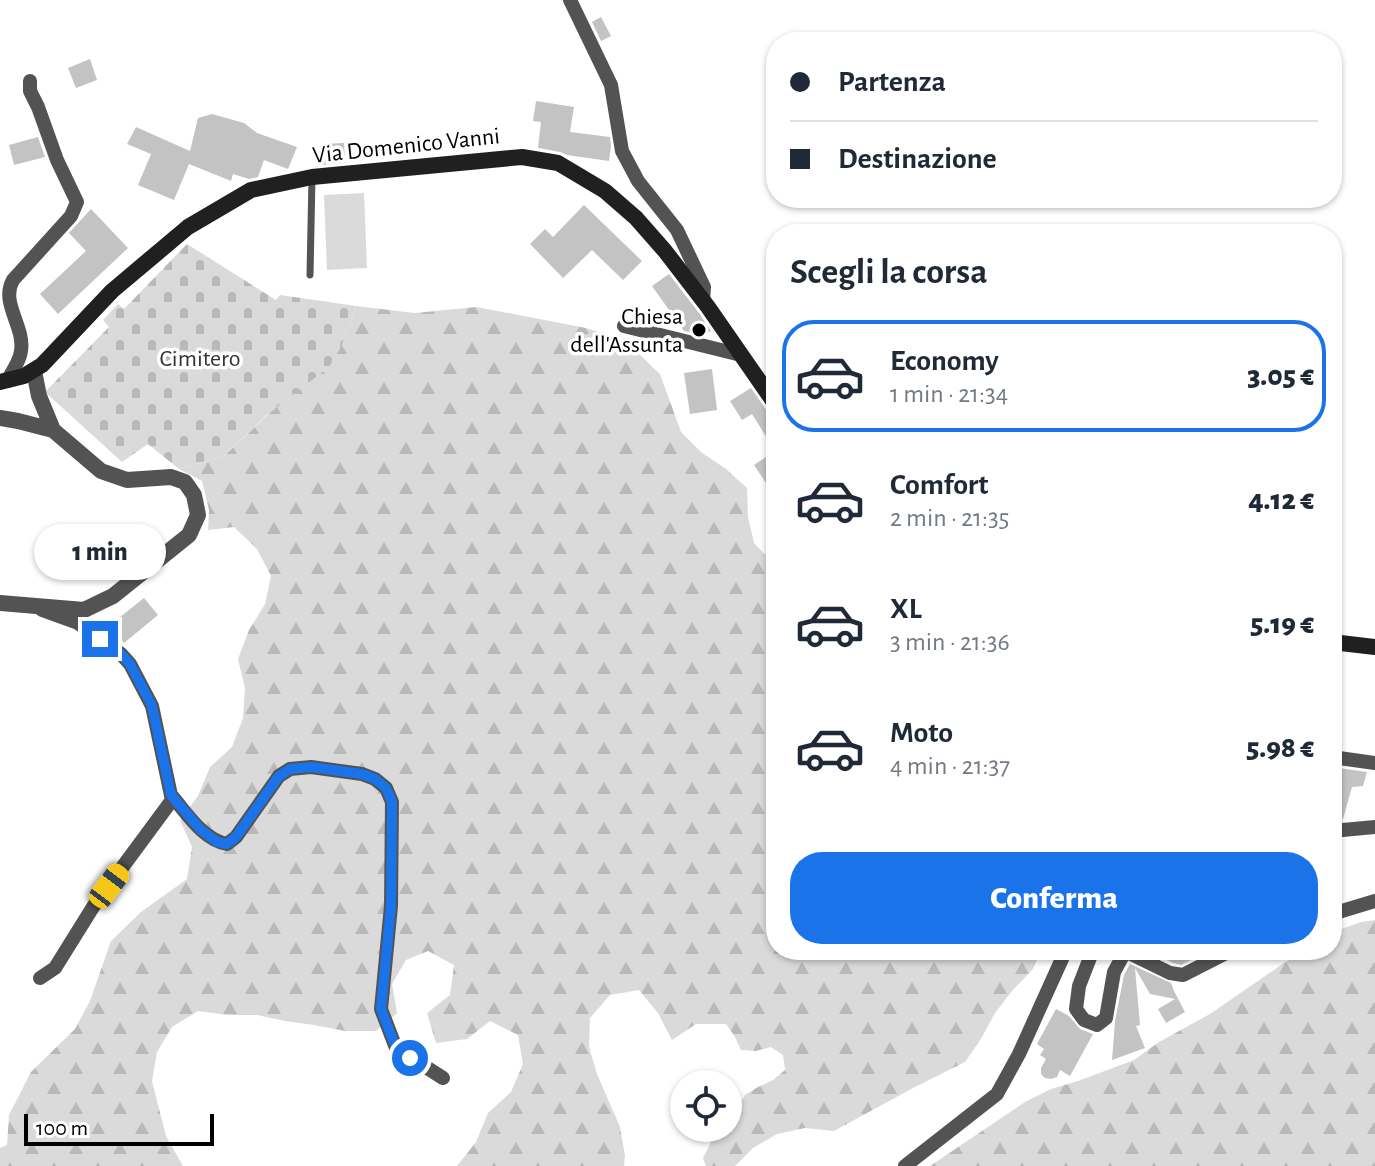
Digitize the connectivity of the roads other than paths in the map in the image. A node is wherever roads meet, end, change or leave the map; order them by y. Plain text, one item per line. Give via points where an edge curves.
1 (570, 0) edge
2 (30, 81) dead end
3 (312, 177) junction
4 (310, 275) dead end
5 (703, 301) junction
6 (624, 326) dead end
7 (741, 355) junction
8 (34, 371) junction
9 (4, 382) edge
10 (766, 391) edge
11 (0, 418) edge
12 (53, 430) junction
13 (0, 603) edge
14 (30, 606) junction
15 (1342, 643) edge
16 (1375, 647) edge
17 (1342, 758) edge
18 (1375, 763) edge
19 (171, 795) junction
20 (1375, 827) edge
21 (1342, 830) edge
22 (1375, 901) edge
23 (1342, 911) edge
24 (1061, 960) edge
25 (1089, 960) edge
26 (1121, 960) edge
27 (1144, 960) edge
28 (1212, 960) edge
29 (40, 978) dead end
30 (443, 1078) dead end
31 (905, 1166) edge

1 - 5 street via 611,85 622,151 638,181 677,230 704,287
2 - 9 street via 77,202 71,216 9,286 21,352
3 - 4 lane
3 - 5 main road, Via Domenico Vanni via 522,157 558,163 605,191 636,218
3 - 8 main road, Via Domenico Vanni via 251,190 188,227 112,291
5 - 7 main road, Via Domenico Vanni
6 - 7 street
7 - 10 main road, Via Domenico Vanni
8 - 9 main road, Via Domenico Vanni
8 - 12 street
11 - 12 street
12 - 14 street via 101,471 127,480 171,477 185,482 198,515 189,535 113,596 84,610
13 - 14 street
14 - 19 street via 78,623 130,664 152,706
15 - 16 main road
17 - 18 street
19 - 29 street via 55,968
19 - 30 street via 200,829 227,844 290,769 362,774 386,788 392,802 391,906 381,1009 396,1048
20 - 21 street
22 - 23 street
24 - 31 street via 997,1094
25 - 26 street via 1076,1009 1097,1025 1106,1018
27 - 28 street via 1183,975

